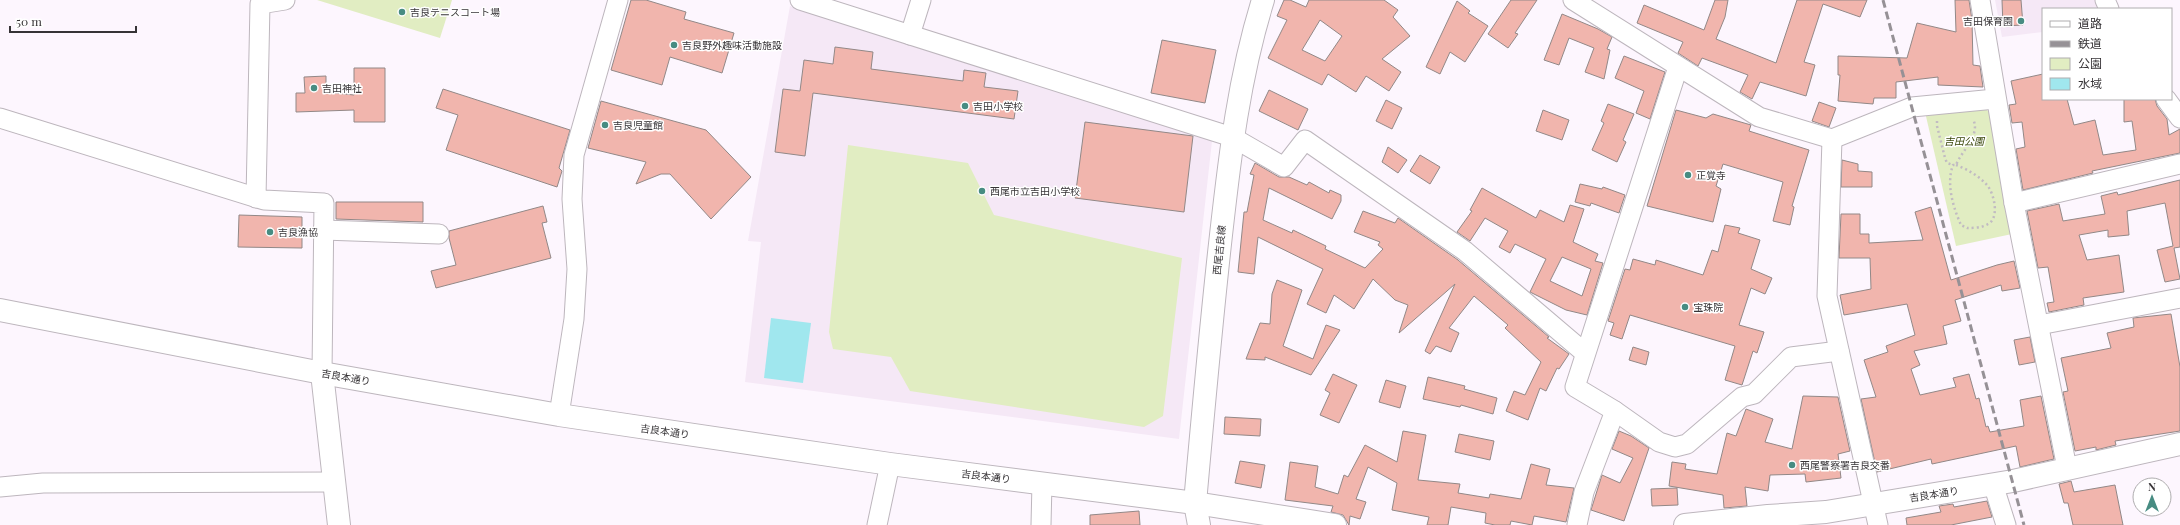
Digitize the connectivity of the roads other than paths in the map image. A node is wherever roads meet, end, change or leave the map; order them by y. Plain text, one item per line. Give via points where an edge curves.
1 (285, 0) edge
2 (618, 0) edge
3 (800, 0) edge
4 (921, 0) edge
5 (1263, 0) edge
6 (1573, 0) edge
7 (1980, 0) edge
8 (910, 35) junction
9 (1678, 67) junction
10 (1995, 99) junction
11 (2167, 100) edge
12 (0, 118) edge
13 (2180, 118) edge
14 (1232, 137) junction
15 (1832, 139) junction
16 (2180, 164) edge
17 (256, 198) junction
18 (2014, 203) junction
19 (323, 230) junction
20 (439, 234) dead end
21 (2180, 298) edge
22 (0, 310) edge
23 (2039, 325) junction
24 (1839, 351) junction
25 (1585, 354) junction
26 (322, 373) junction
27 (1616, 411) junction
28 (559, 415) junction
29 (2180, 444) edge
30 (890, 464) junction
31 (2067, 468) junction
32 (335, 482) junction
33 (1042, 483) junction
34 (1993, 484) junction
35 (0, 487) edge
36 (1195, 503) junction
37 (1874, 504) junction
38 (339, 525) edge
39 (877, 525) edge
40 (1041, 525) edge
41 (1199, 525) edge
42 (1335, 525) edge
43 (1577, 525) edge
44 (1685, 525) edge
45 (1878, 525) edge
46 (2006, 525) edge

1 - 17 street via 260,4
2 - 28 street via 574,155 572,199 577,269 574,319
3 - 8 street
4 - 8 street
5 - 14 main road, 西尾吉良線 via 1250,40
6 - 9 street
7 - 10 street
8 - 14 street
9 - 15 street via 1759,117
9 - 25 street
10 - 15 street via 1912,107
10 - 18 street
11 - 13 street
12 - 17 street
14 - 25 street via 1284,167 1305,140 1465,251
14 - 36 main road, 西尾吉良線
15 - 24 street via 1827,296
16 - 18 street
17 - 19 street via 324,203
18 - 23 street
19 - 20 street
19 - 26 street
21 - 23 street
22 - 26 main road, 吉良本通り
23 - 31 street
24 - 27 street via 1791,357 1754,394 1742,397 1687,444 1675,447 1659,442
24 - 37 street
25 - 27 street via 1575,387
26 - 28 main road, 吉良本通り
26 - 32 main road
27 - 43 street via 1584,492
28 - 30 main road, 吉良本通り
29 - 31 main road, 吉良本通り
30 - 33 main road, 吉良本通り
30 - 39 street
31 - 34 main road, 吉良本通り
32 - 35 street via 43,483
32 - 38 main road
33 - 36 main road, 吉良本通り
33 - 40 street
34 - 37 main road, 吉良本通り
34 - 46 street
36 - 41 main road, 西尾吉良線
36 - 42 main road, 吉良本通り
37 - 44 main road, 吉良本通り via 1826,512
37 - 45 street

